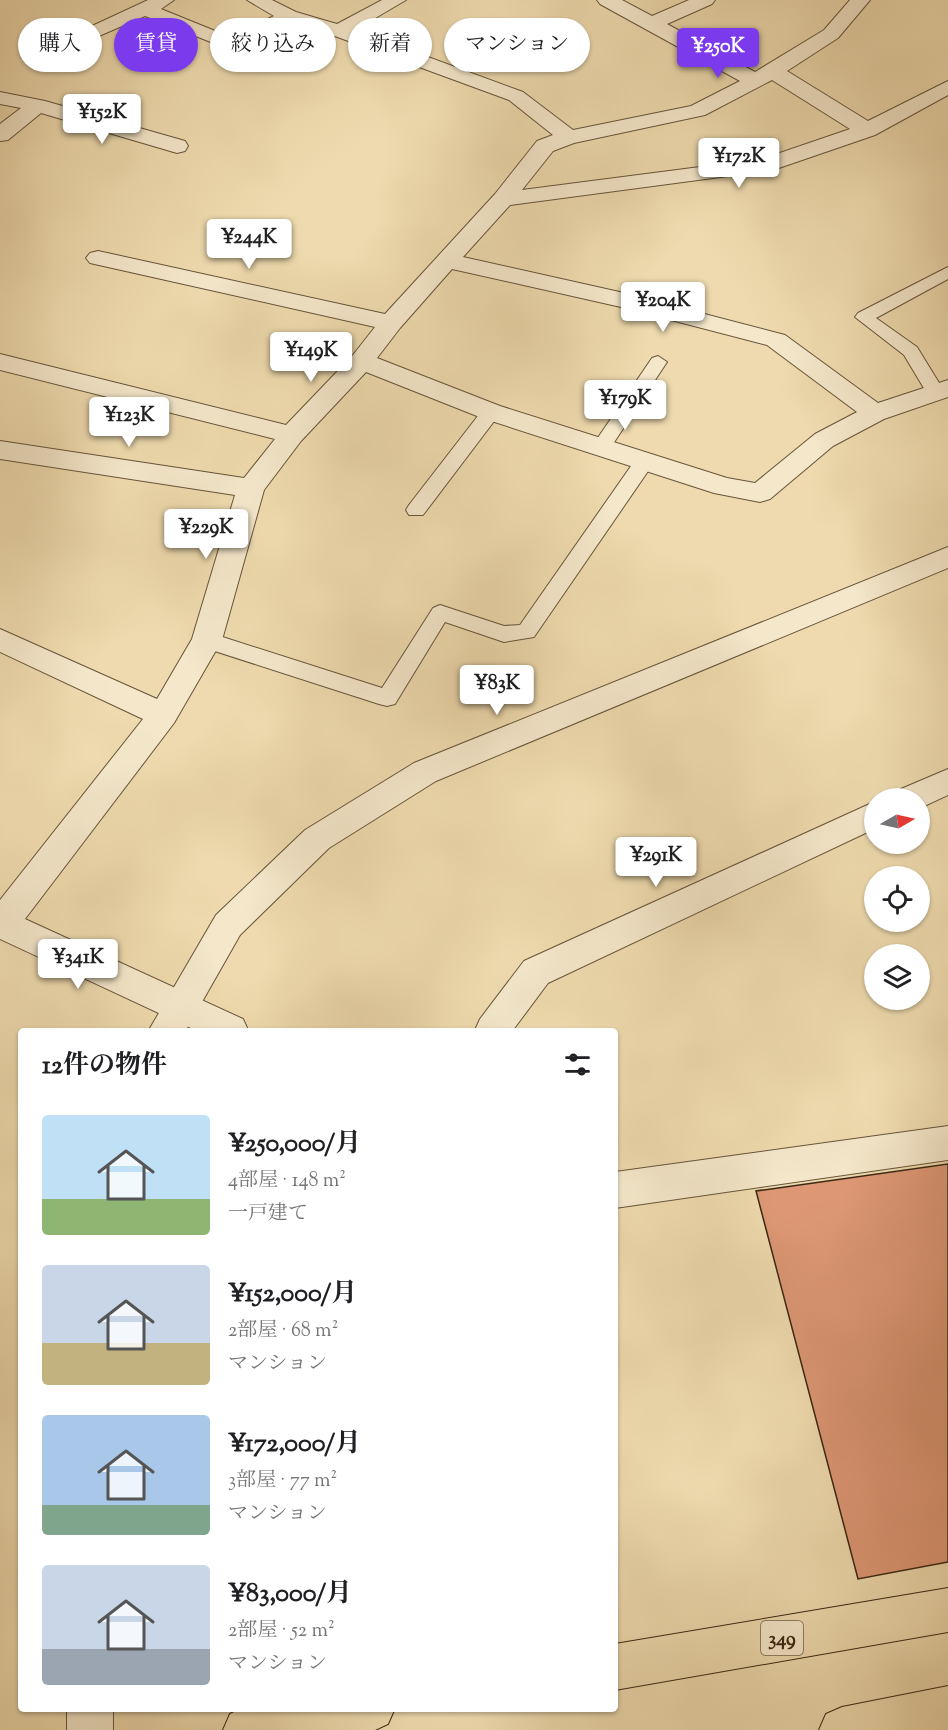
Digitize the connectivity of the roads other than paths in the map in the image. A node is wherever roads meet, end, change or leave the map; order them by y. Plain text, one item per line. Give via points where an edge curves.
1 (164, 0) edge
2 (257, 0) edge
3 (396, 0) edge
4 (607, 0) edge
5 (705, 0) edge
6 (860, 0) edge
7 (146, 10) junction
8 (289, 16) junction
9 (651, 24) junction
10 (102, 29) edge
11 (339, 31) junction
12 (764, 76) junction
13 (948, 87) edge
14 (0, 98) edge
15 (38, 105) junction
16 (867, 130) junction
17 (0, 135) edge
18 (569, 137) junction
19 (177, 146) dead end
20 (503, 199) junction
21 (98, 258) dead end
22 (447, 261) junction
23 (948, 272) edge
24 (391, 323) junction
25 (362, 361) junction
26 (0, 362) edge
27 (658, 362) dead end
28 (941, 389) edge
29 (490, 412) junction
30 (875, 412) junction
31 (292, 435) junction
32 (602, 446) junction
33 (0, 450) edge
34 (645, 461) junction
35 (250, 488) junction
36 (416, 510) dead end
37 (948, 557) edge
38 (0, 640) edge
39 (207, 640) junction
40 (163, 715) junction
41 (948, 781) edge
42 (930, 790) edge
43 (864, 820) edge
44 (0, 924) edge
45 (173, 1020) edge
46 (219, 1028) edge
47 (494, 1028) edge
48 (948, 1143) edge
49 (618, 1190) edge
50 (948, 1610) edge
51 (618, 1666) edge
52 (948, 1710) edge
53 (90, 1712) edge
54 (349, 1712) edge
55 (90, 1730) edge
56 (246, 1730) edge
57 (842, 1730) edge

1 - 7 street
2 - 8 street
3 - 11 street
4 - 9 street
5 - 9 street
6 - 12 street via 831,34
7 - 8 street via 231,44
7 - 10 street
8 - 11 street
9 - 12 street
11 - 18 street via 516,96
12 - 16 street
12 - 18 street via 698,111
13 - 16 street
14 - 15 street
15 - 17 street
15 - 19 street
16 - 20 street via 765,165
18 - 20 street via 545,146
20 - 22 street
21 - 24 street
22 - 24 street
22 - 30 street via 624,300 776,340
23 - 28 lane via 864,316 911,351
24 - 25 street
25 - 29 street
25 - 31 street
26 - 31 street
27 - 32 lane
28 - 30 street
29 - 32 street
29 - 36 lane
30 - 34 street via 824,440 760,494 724,487
31 - 35 street
32 - 34 street
33 - 35 street
34 - 39 lane via 526,632 504,634 440,613 387,698
35 - 39 street
37 - 45 street via 425,772 317,839 228,925
38 - 40 street
39 - 40 street
40 - 44 street
41 - 42 street
43 - 47 street via 536,972
44 - 45 street
45 - 46 street
48 - 49 street
50 - 51 highway, 349
52 - 57 highway
53 - 55 street
54 - 56 highway

